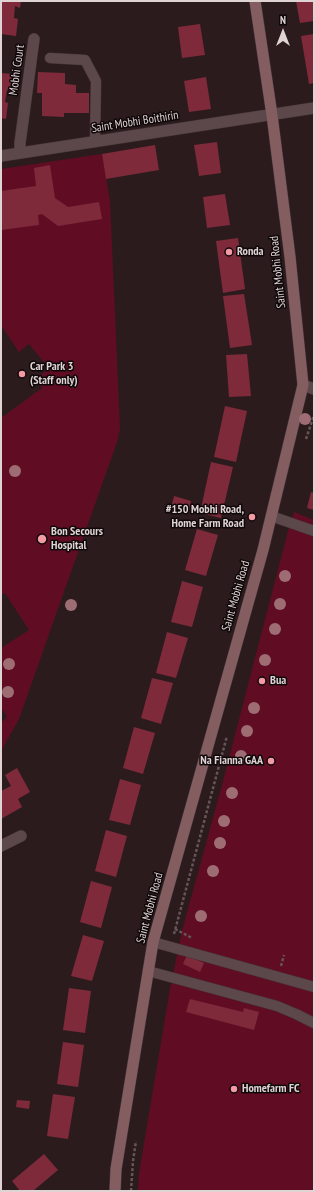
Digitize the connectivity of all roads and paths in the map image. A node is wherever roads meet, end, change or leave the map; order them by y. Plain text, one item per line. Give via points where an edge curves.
1 (255, 1) edge
2 (34, 39) dead end
3 (50, 58) dead end
4 (314, 108) edge
5 (272, 115) junction
6 (95, 142) junction
7 (20, 153) junction
8 (1, 156) edge
9 (309, 387) edge
10 (314, 415) edge
11 (304, 445) dead end
12 (271, 516) junction
13 (314, 531) edge
14 (228, 734) dead end
15 (21, 836) dead end
16 (1, 846) edge
17 (153, 942) junction
18 (171, 947) junction
19 (148, 971) junction
20 (314, 987) edge
21 (314, 1024) edge
22 (137, 1138) dead end
23 (114, 1191) edge
24 (131, 1191) edge

1 - 5 main road, Saint Mobhi Road
2 - 7 street, Mobhi Court
3 - 6 lane via 85,60 96,81
4 - 5 street, Saint Mobhi Boithirin
5 - 6 street, Saint Mobhi Boithirin
5 - 9 main road, Saint Mobhi Road
6 - 7 street, Saint Mobhi Boithirin
7 - 8 street, Saint Mobhi Boithirin
9 - 12 main road, Saint Mobhi Road
10 - 11 path
12 - 13 lane
12 - 17 main road, Saint Mobhi Road
14 - 18 path
15 - 16 street
17 - 18 lane
17 - 19 main road, Saint Mobhi Road
18 - 20 lane
19 - 21 lane via 277,1006
19 - 23 main road, Saint Mobhi Road
22 - 24 path

